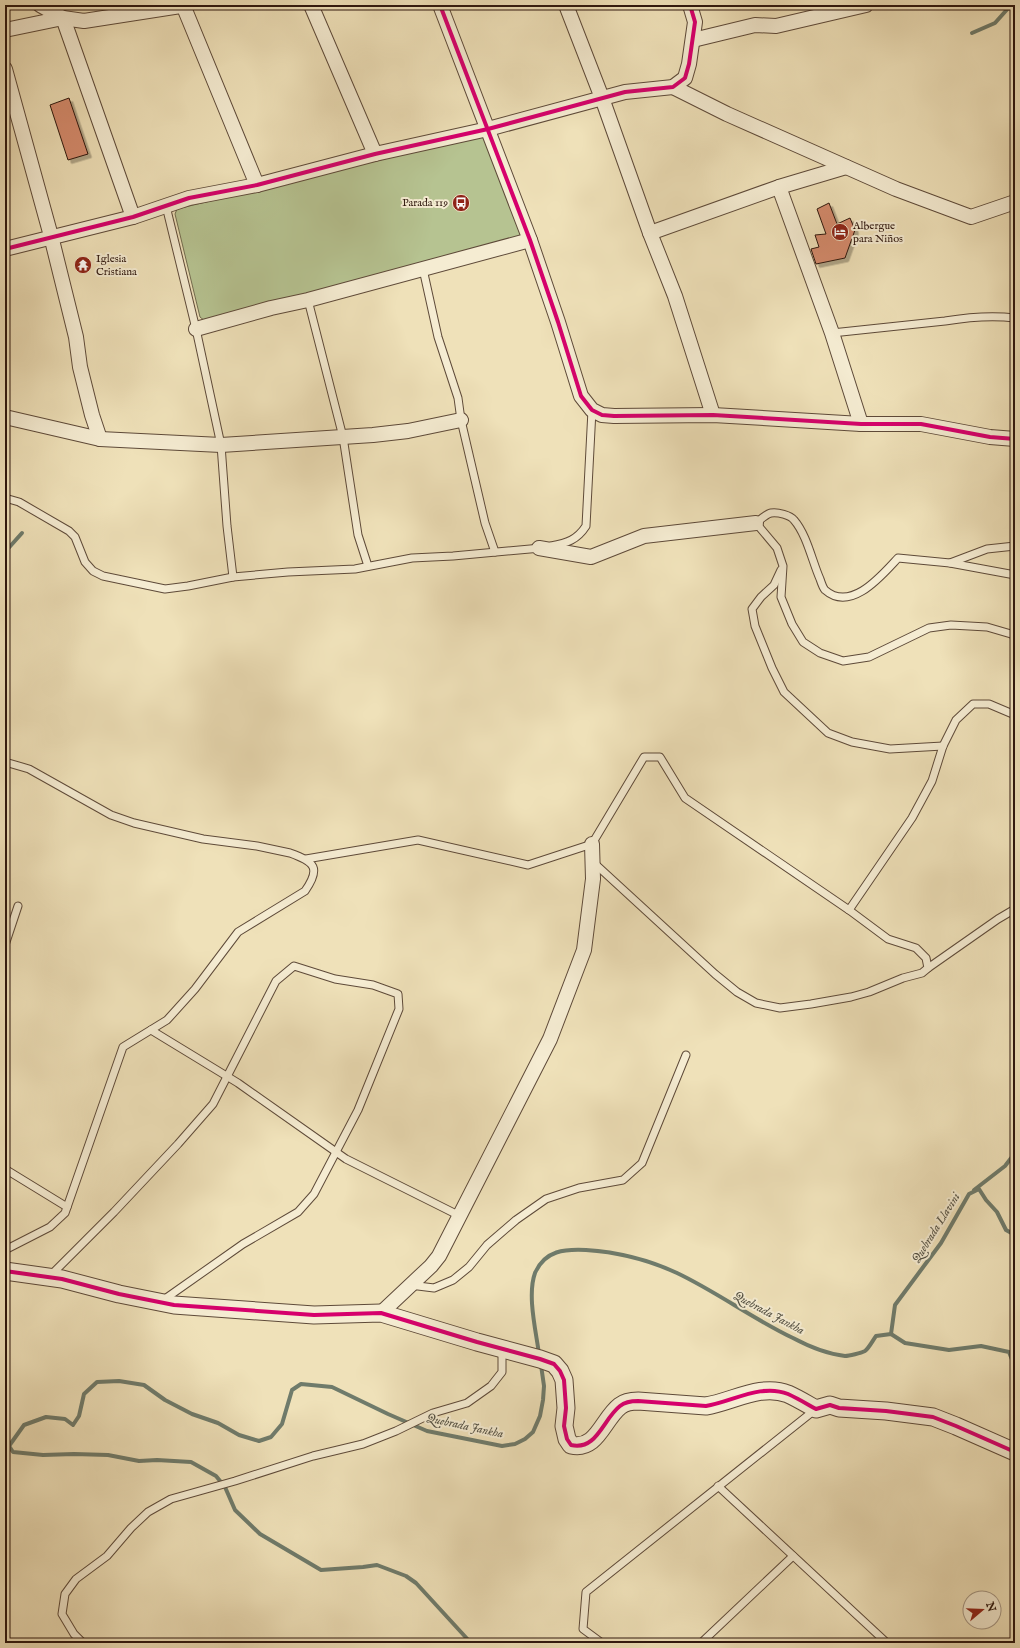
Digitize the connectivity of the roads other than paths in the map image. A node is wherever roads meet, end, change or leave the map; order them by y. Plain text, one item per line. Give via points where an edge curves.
1 (40, 5) edge
2 (183, 5) edge
3 (187, 5) edge
4 (311, 5) edge
5 (440, 5) edge
6 (566, 5) edge
7 (690, 5) edge
8 (866, 5) edge
9 (63, 18) junction
10 (5, 30) edge
11 (693, 40) junction
12 (5, 69) edge
13 (673, 88) junction
14 (602, 98) junction
15 (488, 128) junction
16 (375, 154) junction
17 (846, 167) junction
18 (257, 185) junction
19 (779, 187) junction
20 (1015, 202) edge
21 (166, 206) junction
22 (133, 217) junction
23 (650, 233) junction
24 (51, 236) junction
25 (530, 240) junction
26 (5, 248) edge
27 (423, 269) junction
28 (308, 300) junction
29 (1015, 318) edge
30 (196, 329) junction
31 (832, 333) junction
32 (592, 410) junction
33 (713, 416) junction
34 (5, 417) edge
35 (461, 420) junction
36 (861, 424) junction
37 (344, 437) junction
38 (100, 439) junction
39 (1015, 439) edge
40 (221, 445) junction
41 (5, 498) edge
42 (756, 523) junction
43 (1015, 546) edge
44 (539, 548) junction
45 (495, 552) junction
46 (950, 563) junction
47 (368, 566) junction
48 (783, 566) junction
49 (1015, 575) edge
50 (233, 577) junction
51 (1015, 637) edge
52 (1015, 715) edge
53 (943, 746) junction
54 (5, 762) edge
55 (592, 844) junction
56 (306, 859) junction
57 (593, 862) junction
58 (18, 906) dead end
59 (1015, 909) edge
60 (849, 910) junction
61 (5, 945) edge
62 (928, 968) junction
63 (151, 1030) junction
64 (686, 1055) dead end
65 (228, 1077) junction
66 (336, 1152) junction
67 (5, 1170) edge
68 (67, 1207) junction
69 (460, 1216) junction
70 (5, 1250) edge
71 (5, 1271) edge
72 (49, 1277) junction
73 (410, 1285) junction
74 (161, 1302) junction
75 (381, 1313) junction
76 (502, 1349) junction
77 (816, 1409) junction
78 (1015, 1452) edge
79 (718, 1486) junction
80 (793, 1556) junction
81 (83, 1643) edge
82 (602, 1643) edge
83 (701, 1643) edge
84 (887, 1643) edge

1 - 9 street
2 - 3 street
2 - 9 street via 84,20
2 - 18 street
4 - 16 street
5 - 15 street
6 - 14 street
7 - 11 street via 695,22
8 - 11 street via 776,26 755,25
9 - 10 street
9 - 22 street
11 - 13 street via 685,78
12 - 24 street
13 - 14 street via 625,92
13 - 17 street
14 - 15 street
14 - 23 street
15 - 16 street
15 - 25 street
16 - 18 street
17 - 19 street
17 - 20 street via 971,217
18 - 21 street via 189,198
19 - 23 street
19 - 31 street
21 - 22 street
21 - 30 lane
22 - 24 street
23 - 33 street via 675,296
24 - 26 street
24 - 38 street via 76,337 80,367
25 - 27 street
25 - 32 street via 581,396
27 - 28 street
27 - 35 lane via 438,337 458,398
28 - 30 street
28 - 37 lane
29 - 31 lane via 996,315
30 - 40 lane
31 - 36 street
32 - 33 street via 602,415 614,416
32 - 44 lane via 586,526 580,536 568,543
33 - 36 street
34 - 38 street
35 - 37 street via 408,430
35 - 45 lane via 484,524
36 - 39 street via 920,424
37 - 40 street
37 - 47 lane via 358,535
38 - 40 street
40 - 50 lane
41 - 50 lane via 19,502 69,531 75,537 85,562 93,571 103,576 165,589
42 - 44 street via 644,536 591,557
42 - 46 lane via 771,513 783,514 794,519 824,590 837,597 854,596 867,588 898,558
42 - 48 lane via 776,548
43 - 46 lane via 987,549
44 - 45 lane
45 - 47 lane via 412,558
46 - 49 lane
47 - 50 lane
48 - 51 lane via 781,597 795,630 803,642 820,653 843,661 870,657 929,628 951,625 987,627
48 - 53 lane via 774,585 752,610 755,626 784,692 828,733 852,742 890,749
52 - 53 lane via 989,704 973,704 956,720
53 - 60 lane via 932,781 912,818
54 - 56 lane via 29,769 111,815 134,823 203,839 257,846
55 - 56 lane via 528,865 418,840
55 - 57 street
55 - 60 lane via 644,757 660,757 685,798
56 - 63 lane via 315,873 305,892 238,932 195,989 167,1020
57 - 62 lane via 715,974 756,1003 780,1008 851,997 922,973
57 - 69 street via 584,950 550,1039
58 - 61 lane
59 - 62 lane
60 - 62 lane via 888,939 916,948 926,958
63 - 65 lane
63 - 68 lane via 123,1047
64 - 73 lane via 642,1163 623,1180 579,1188 546,1199 487,1245 469,1267 453,1280 434,1288
65 - 66 lane
65 - 66 lane via 276,981 294,966 335,979 374,985 398,994 399,1009 358,1110
65 - 72 lane via 213,1104 178,1144
66 - 69 lane
66 - 74 lane via 314,1194 298,1212 243,1244
67 - 68 lane
68 - 70 lane via 65,1213 50,1227
69 - 73 street via 439,1256
71 - 72 street
72 - 74 street
73 - 75 street
74 - 75 street via 314,1316
75 - 76 street
76 - 77 street via 554,1364 560,1371 566,1391 565,1432 571,1445 583,1446 591,1441 618,1407 630,1402 706,1406 752,1392 766,1391 787,1393
76 - 81 lane via 502,1372 491,1386 467,1403 433,1413 363,1444 313,1456 235,1482 171,1499 148,1512 107,1556 76,1579 65,1594 62,1614 74,1634
77 - 78 street via 830,1404 839,1408 933,1417
77 - 79 lane
79 - 80 lane
79 - 82 lane via 586,1592 583,1629
80 - 83 lane
80 - 84 lane

